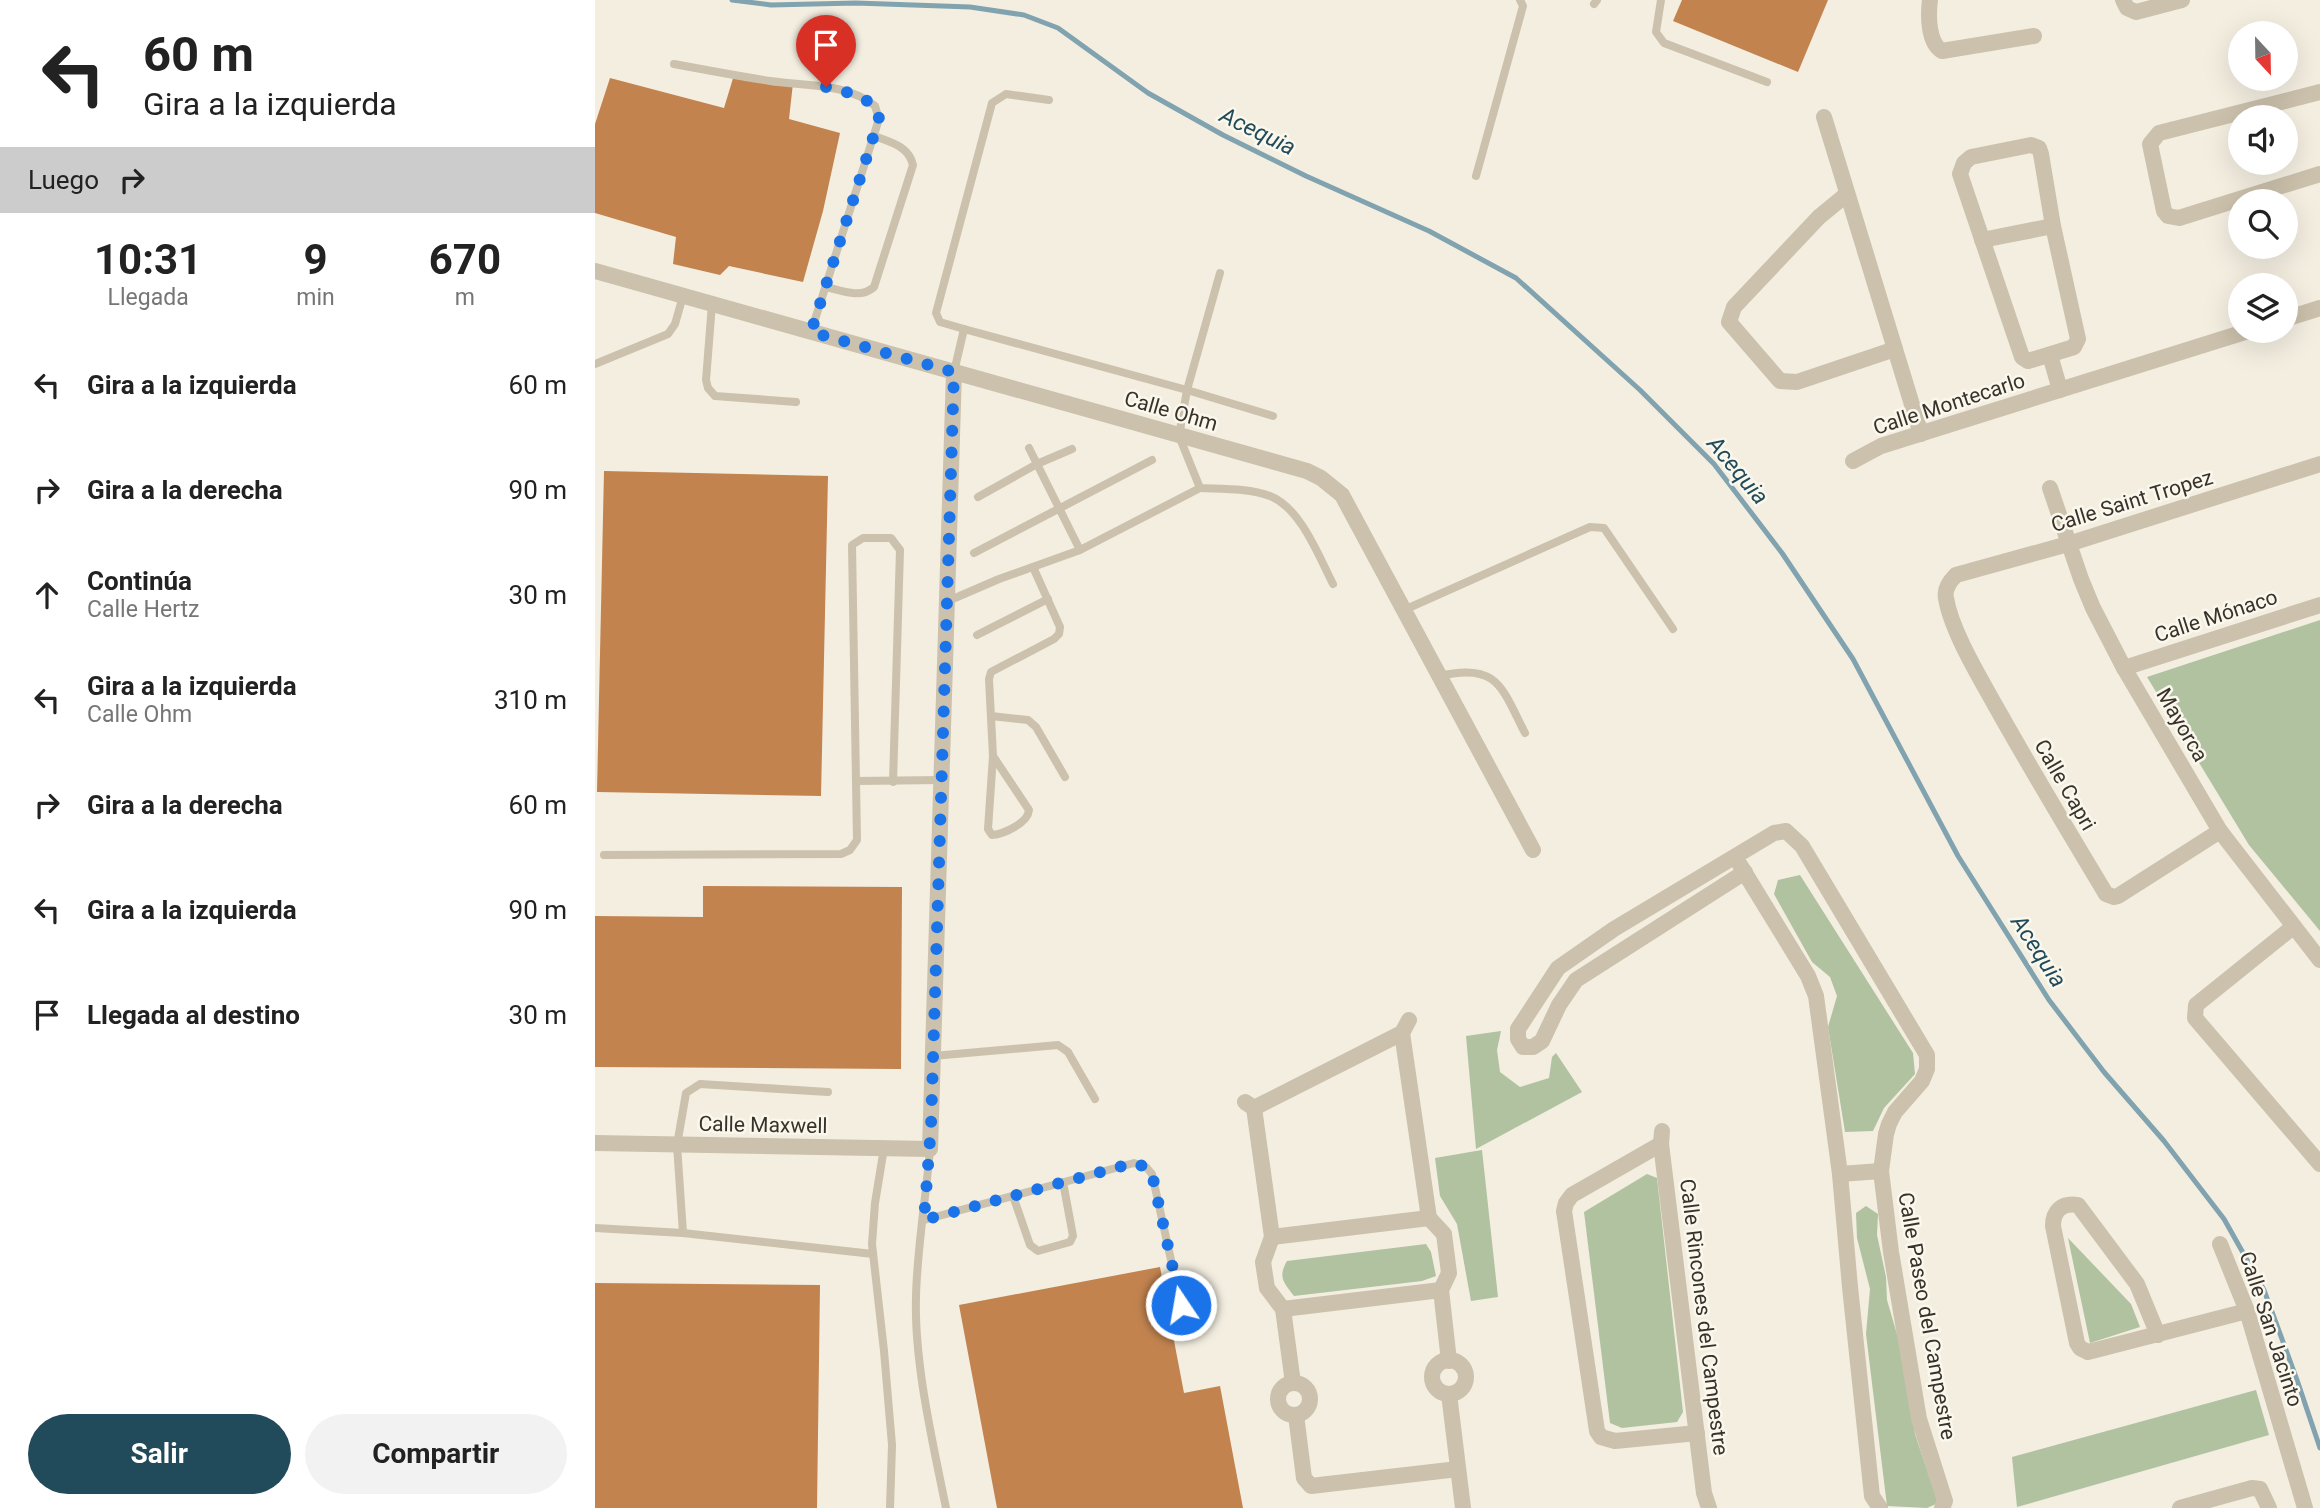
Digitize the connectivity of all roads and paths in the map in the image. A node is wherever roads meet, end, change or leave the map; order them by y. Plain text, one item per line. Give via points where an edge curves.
1 (1520, 0) edge
2 (1661, 0) edge
3 (1930, 0) edge
4 (2123, 0) edge
5 (2182, 0) edge
6 (2034, 36) dead end
7 (674, 65) dead end
8 (1767, 82) dead end
9 (2320, 92) edge
10 (1049, 100) dead end
11 (1824, 117) dead end
12 (874, 135) junction
13 (2320, 174) edge
14 (1476, 176) dead end
15 (1847, 194) junction
16 (2053, 226) junction
17 (1982, 240) junction
18 (595, 271) edge
19 (1220, 273) dead end
20 (826, 287) junction
21 (683, 296) junction
22 (712, 304) junction
23 (2320, 308) edge
24 (2298, 315) edge
25 (964, 330) junction
26 (811, 332) junction
27 (2228, 337) edge
28 (1895, 349) junction
29 (2050, 355) junction
30 (595, 364) edge
31 (954, 372) junction
32 (1187, 390) junction
33 (2060, 390) junction
34 (796, 402) dead end
35 (1273, 416) dead end
36 (1921, 434) junction
37 (1179, 436) junction
38 (1029, 448) dead end
39 (1072, 449) dead end
40 (1152, 460) dead end
41 (1853, 461) dead end
42 (1037, 464) junction
43 (2320, 464) edge
44 (1200, 488) junction
45 (2050, 488) dead end
46 (978, 497) dead end
47 (1059, 508) junction
48 (2068, 544) junction
49 (1080, 550) junction
50 (974, 552) dead end
51 (1033, 567) junction
52 (1956, 575) joint
53 (1333, 584) dead end
54 (1048, 599) junction
55 (948, 601) junction
56 (2320, 605) edge
57 (1404, 610) junction
58 (1673, 629) dead end
59 (977, 635) dead end
60 (2124, 668) junction
61 (1439, 676) junction
62 (991, 716) junction
63 (1525, 733) dead end
64 (993, 756) junction
65 (1065, 777) dead end
66 (942, 780) junction
67 (856, 781) junction
68 (893, 782) junction
69 (2220, 831) junction
70 (1533, 850) dead end
71 (604, 855) dead end
72 (1735, 857) junction
73 (1745, 872) junction
74 (2293, 927) junction
75 (1614, 929) junction
76 (1626, 947) junction
77 (2320, 960) edge
78 (933, 1056) junction
79 (828, 1093) dead end
80 (1095, 1099) dead end
81 (595, 1143) edge
82 (677, 1145) junction
83 (884, 1148) junction
84 (930, 1149) junction
85 (2320, 1164) edge
86 (1881, 1171) junction
87 (1840, 1174) junction
88 (1063, 1182) junction
89 (1013, 1196) junction
90 (1429, 1218) junction
91 (924, 1220) junction
92 (595, 1228) edge
93 (683, 1233) junction
94 (1272, 1237) junction
95 (2220, 1244) dead end
96 (873, 1254) junction
97 (1441, 1290) junction
98 (1181, 1305) dead end
99 (1283, 1308) junction
100 (2247, 1311) junction
101 (2158, 1335) junction
102 (1449, 1361) junction
103 (1293, 1383) junction
104 (1450, 1394) junction
105 (1296, 1415) junction
106 (1697, 1433) junction
107 (1458, 1469) junction
108 (890, 1508) edge
109 (946, 1508) edge
110 (1463, 1508) edge
111 (1709, 1508) edge
112 (1880, 1508) edge
113 (1942, 1508) edge
114 (2180, 1508) edge
115 (2269, 1508) edge
116 (2305, 1508) edge

1 - 14 lane via 1523,5
2 - 8 lane via 1656,32 1664,43
3 - 6 street via 1934,44 1942,51
4 - 5 street via 2136,12
7 - 12 lane via 843,91 875,106 879,119
9 - 13 street via 2159,133 2150,144 2164,211 2173,218
10 - 25 lane via 1006,94 992,103 936,313 940,322
11 - 15 street
12 - 20 lane
12 - 20 lane via 904,148 913,165 874,287 859,294
15 - 28 street
15 - 28 street via 1734,307 1729,322 1785,383
16 - 17 street
16 - 17 street, Calle Montecarlo via 2039,148 2031,145 1971,157 1964,163 1961,174
16 - 29 street, Calle Montecarlo via 2078,339 2074,347
17 - 29 street, Calle Montecarlo via 2022,357 2028,361
18 - 21 street, Calle Ohm
19 - 32 lane
20 - 26 lane
21 - 22 street, Calle Ohm
21 - 30 lane via 668,334
22 - 26 street, Calle Ohm
22 - 34 lane via 708,388 715,396
23 - 24 street
25 - 31 lane
25 - 32 lane
26 - 31 street, Calle Ohm
27 - 33 street, Calle Montecarlo
28 - 36 street
29 - 33 street, Calle Montecarlo
31 - 37 street, Calle Ohm
31 - 55 street
32 - 35 lane
32 - 37 lane
33 - 36 street, Calle Montecarlo
36 - 41 street, Calle Montecarlo via 1881,446
37 - 44 lane
37 - 57 street, Calle Ohm via 1307,471 1331,485 1342,495
38 - 42 lane
39 - 42 lane
40 - 47 lane
42 - 46 lane
42 - 47 lane
43 - 48 street, Calle Saint Tropez
44 - 49 lane
44 - 53 lane via 1272,497 1308,534
45 - 48 street, Mayorca
47 - 49 lane
47 - 50 lane
48 - 52 street, Calle Saint Tropez
48 - 60 street, Mayorca via 2093,608
49 - 51 lane
51 - 54 lane
51 - 55 lane
52 - 69 street, Calle Capri via 1945,597 1971,660 2047,799 2106,894 2118,896
54 - 59 lane
54 - 62 lane via 1059,634 991,672
55 - 66 street
56 - 60 street, Calle Mónaco
57 - 58 lane via 1599,527
57 - 61 street, Calle Ohm
60 - 69 street, Mayorca
61 - 63 lane via 1460,671 1499,683
61 - 70 street, Calle Ohm
62 - 64 lane
62 - 65 lane via 1028,720 1042,735
64 - 64 lane via 1029,810 1025,820 997,835 988,829
66 - 68 lane
66 - 78 street
67 - 68 lane
67 - 68 lane via 852,545 863,538 891,538 900,550
67 - 71 lane via 857,840 841,854
69 - 74 street, Mayorca
72 - 73 street
72 - 75 street, Calle Paseo del Campestre
72 - 86 street, Calle Paseo del Campestre via 1774,833 1792,835 1927,1055 1922,1081 1889,1124
73 - 76 street, Calle Paseo del Campestre
73 - 87 street via 1816,996
74 - 77 street, Mayorca
74 - 85 street via 2196,1005 2193,1014
75 - 76 street
75 - 76 street, Calle Paseo del Campestre via 1558,968 1518,1029 1520,1044 1528,1048 1542,1041 1576,980
78 - 80 lane via 1058,1045 1068,1052
78 - 84 street
79 - 82 lane via 694,1086 686,1093
81 - 82 street, Calle Maxwell
82 - 83 street, Calle Maxwell
82 - 93 lane
83 - 84 street, Calle Maxwell
83 - 96 lane
84 - 91 lane
86 - 87 street, Calle Paseo del Campestre
86 - 113 street, Calle Paseo del Campestre via 1919,1419 1945,1501
87 - 112 street via 1872,1496
88 - 89 lane
88 - 89 lane via 1074,1232 1070,1242 1038,1251 1030,1245
88 - 98 lane via 1134,1163 1146,1167 1152,1174
89 - 91 lane
90 - 94 street
90 - 94 street via 1406,1027 1250,1105
90 - 97 street via 1444,1234 1449,1273
91 - 109 lane via 917,1327
92 - 93 lane
93 - 96 lane
94 - 99 street via 1263,1262 1267,1288
95 - 100 street, Calle San Jacinto
96 - 108 lane via 892,1445
97 - 99 street
97 - 102 street
99 - 103 street
100 - 101 street
100 - 116 street, Calle San Jacinto
101 - 101 street via 2137,1284 2078,1205 2058,1209 2053,1226 2080,1348 2088,1352
102 - 104 street via 1458,1363 1466,1377 1463,1387
102 - 104 street via 1439,1364 1432,1375 1436,1388
103 - 105 street via 1303,1386 1310,1397 1306,1410
103 - 105 street via 1282,1388 1278,1399 1284,1412
104 - 107 street
105 - 107 street via 1304,1478 1311,1486
106 - 106 street, Calle Rincones del Campestre via 1615,1441 1597,1432 1564,1211 1572,1195 1661,1138
106 - 111 street, Calle Rincones del Campestre
107 - 110 street
114 - 115 street via 2252,1488 2260,1489

